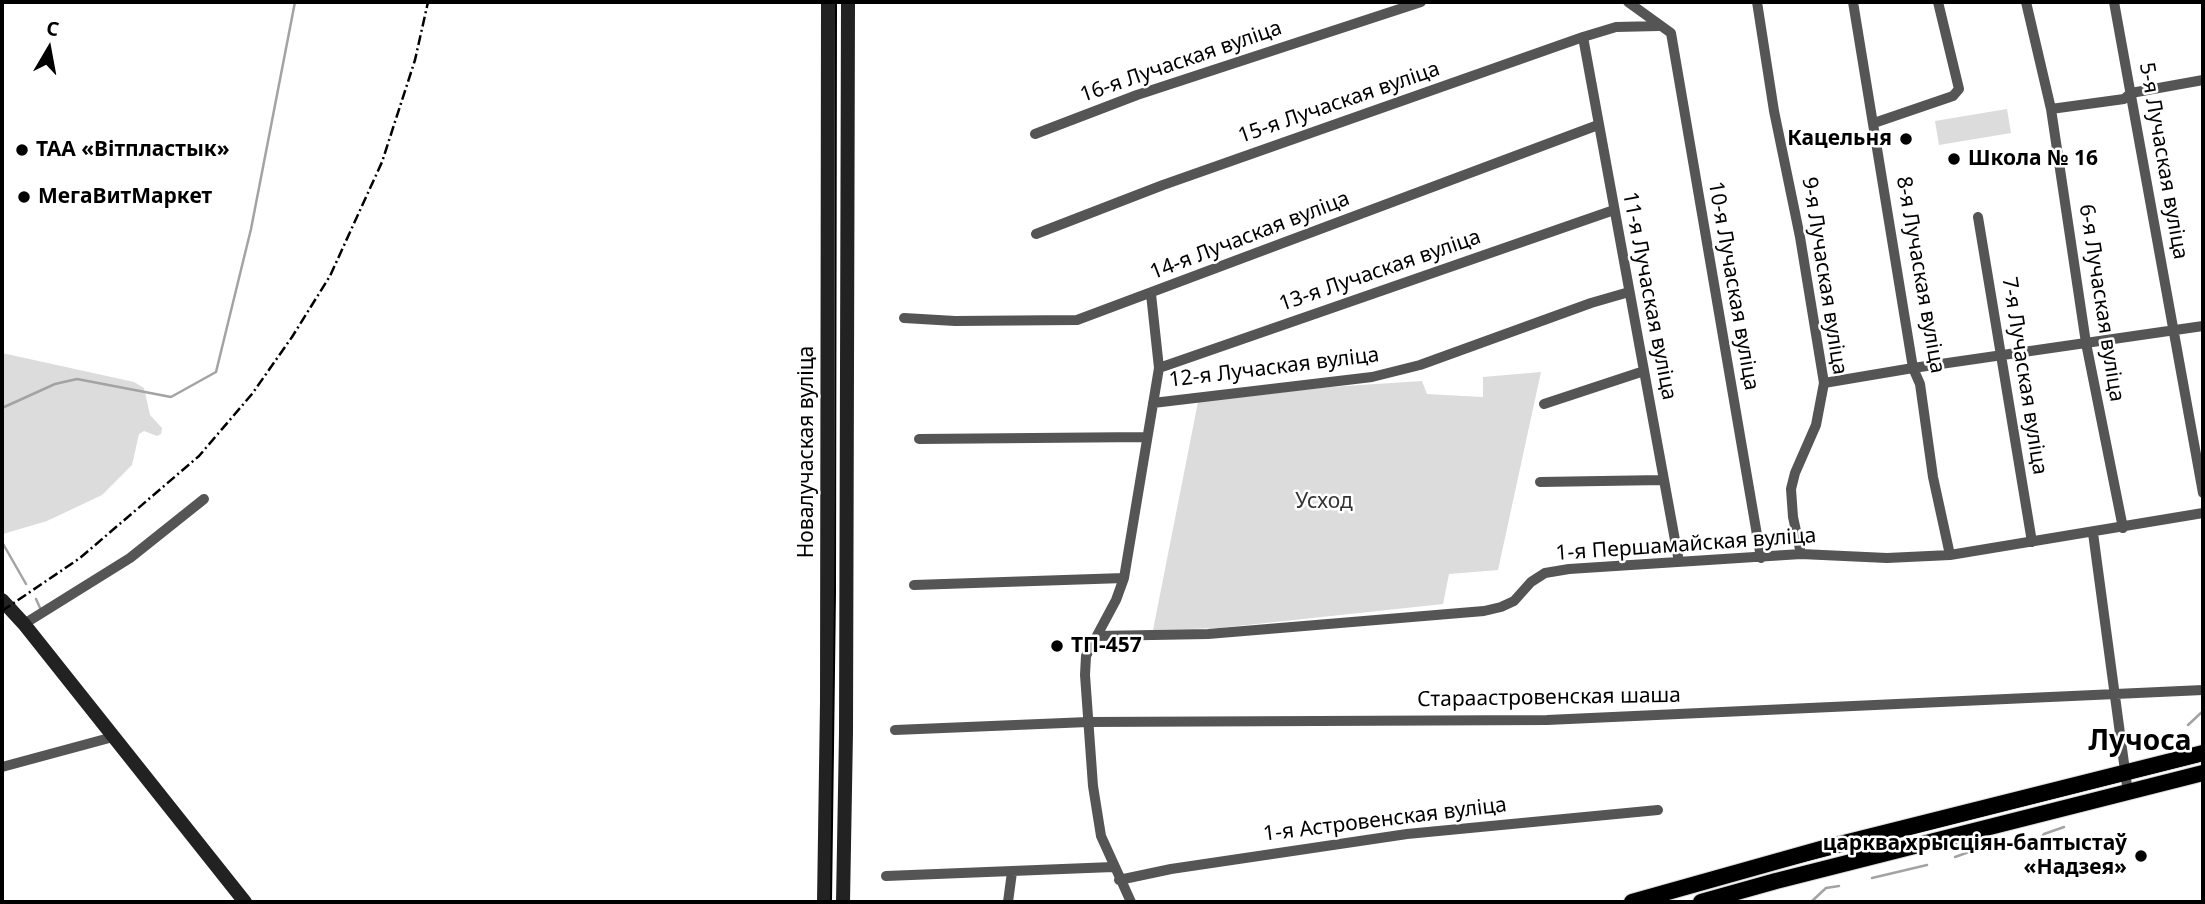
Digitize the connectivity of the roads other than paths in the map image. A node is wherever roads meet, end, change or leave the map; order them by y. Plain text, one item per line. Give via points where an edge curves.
1 (828, 2) edge
2 (848, 2) edge
3 (1421, 2) edge
4 (1628, 2) edge
5 (1757, 2) edge
6 (1853, 2) edge
7 (1938, 2) edge
8 (2026, 2) edge
9 (2114, 2) edge
10 (828, 22) junction
11 (848, 22) junction
12 (1659, 26) junction
13 (1583, 37) junction
14 (2203, 80) edge
15 (2131, 93) junction
16 (2051, 109) junction
17 (1874, 123) junction
18 (1598, 125) junction
19 (1035, 134) dead end
20 (1614, 210) junction
21 (1978, 217) dead end
22 (1036, 233) dead end
23 (1629, 292) junction
24 (1151, 294) junction
25 (904, 317) dead end
26 (2203, 326) edge
27 (2173, 330) junction
28 (2086, 343) junction
29 (2001, 356) junction
30 (1158, 368) junction
31 (1913, 368) junction
32 (1644, 371) junction
33 (1824, 383) junction
34 (1153, 403) junction
35 (1544, 404) dead end
36 (1146, 437) junction
37 (919, 439) dead end
38 (1663, 480) junction
39 (1540, 482) dead end
40 (2203, 493) edge
41 (204, 499) dead end
42 (2203, 513) edge
43 (2123, 528) junction
44 (2093, 533) junction
45 (2032, 542) junction
46 (1801, 554) junction
47 (1950, 555) junction
48 (1760, 558) junction
49 (1679, 562) junction
50 (1125, 578) junction
51 (914, 585) dead end
52 (5, 603) edge
53 (24, 624) junction
54 (1097, 636) junction
55 (2203, 690) edge
56 (2114, 694) junction
57 (1088, 722) junction
58 (895, 730) dead end
59 (113, 737) junction
60 (2203, 753) edge
61 (2, 767) edge
62 (2124, 772) junction
63 (2203, 773) edge
64 (2128, 793) junction
65 (1658, 810) dead end
66 (1113, 867) junction
67 (1012, 872) junction
68 (886, 876) dead end
69 (1119, 880) junction
70 (245, 902) edge
71 (824, 902) edge
72 (843, 902) edge
73 (1008, 902) edge
74 (1131, 902) edge
75 (1632, 902) edge
76 (1700, 902) edge

1 - 10 main road, Новалучаская вуліца
2 - 11 main road, Новалучаская вуліца
3 - 19 street, 16-я Лучаская вуліца via 1137,95
4 - 12 street
5 - 33 street, 9-я Лучаская вуліца
6 - 17 street, 8-я Лучаская вуліца
7 - 17 street via 1959,89 1953,96
8 - 16 street, 6-я Лучаская вуліца
9 - 15 street, 5-я Лучаская вуліца
10 - 11 street
10 - 71 main road, Новалучаская вуліца
11 - 72 main road, Новалучаская вуліца
12 - 13 street, 15-я Лучаская вуліца via 1616,27
12 - 48 street, 10-я Лучаская вуліца via 1671,33
13 - 18 street, 11-я Лучаская вуліца
13 - 22 street, 15-я Лучаская вуліца
14 - 15 street
15 - 16 street via 2124,99
15 - 27 street, 5-я Лучаская вуліца
16 - 28 street, 6-я Лучаская вуліца
17 - 31 street, 8-я Лучаская вуліца
18 - 20 street, 11-я Лучаская вуліца
18 - 24 street, 14-я Лучаская вуліца
20 - 23 street, 11-я Лучаская вуліца
20 - 30 street, 13-я Лучаская вуліца
21 - 29 street, 7-я Лучаская вуліца
23 - 32 street, 11-я Лучаская вуліца
23 - 34 street, 12-я Лучаская вуліца via 1420,365 1372,377
24 - 25 street, 14-я Лучаская вуліца via 1077,320
24 - 30 street
26 - 27 street
27 - 28 street
27 - 40 street, 5-я Лучаская вуліца
28 - 29 street
28 - 43 street, 6-я Лучаская вуліца
29 - 31 street
29 - 45 street, 7-я Лучаская вуліца
30 - 34 street
31 - 33 street
31 - 47 street, 8-я Лучаская вуліца via 1920,384
32 - 35 street
32 - 38 street, 11-я Лучаская вуліца
33 - 46 street, 9-я Лучаская вуліца via 1816,425 1791,489
34 - 36 street, 12-я Лучаская вуліца
36 - 37 street
36 - 50 street, 12-я Лучаская вуліца
38 - 39 street
38 - 49 street, 11-я Лучаская вуліца
41 - 53 street via 130,558
42 - 43 street, 1-я Першамайская вуліца
43 - 44 street, 1-я Першамайская вуліца
44 - 45 street, 1-я Першамайская вуліца
44 - 56 street
45 - 47 street, 1-я Першамайская вуліца
46 - 47 street, 1-я Першамайская вуліца
46 - 48 street, 1-я Першамайская вуліца
48 - 49 street, 1-я Першамайская вуліца
49 - 54 street, 1-я Першамайская вуліца via 1545,573 1514,601 1484,611 1208,634
50 - 51 street
50 - 54 street, 12-я Лучаская вуліца
52 - 53 main road
53 - 59 main road
54 - 57 street, 12-я Лучаская вуліца via 1086,656
55 - 56 street, Стараастровенская шаша
56 - 57 street, Стараастровенская шаша via 1547,720
56 - 62 street
57 - 58 street, Стараастровенская шаша
57 - 66 street, 12-я Лучаская вуліца via 1101,836
59 - 61 street
59 - 70 main road
60 - 62 main road
62 - 64 street
62 - 75 main road
63 - 64 main road
64 - 76 main road
65 - 69 street, 1-я Астровенская вуліца via 1407,834
66 - 67 street
66 - 69 street, 12-я Лучаская вуліца
67 - 68 street
67 - 73 street
69 - 74 street, 12-я Лучаская вуліца

